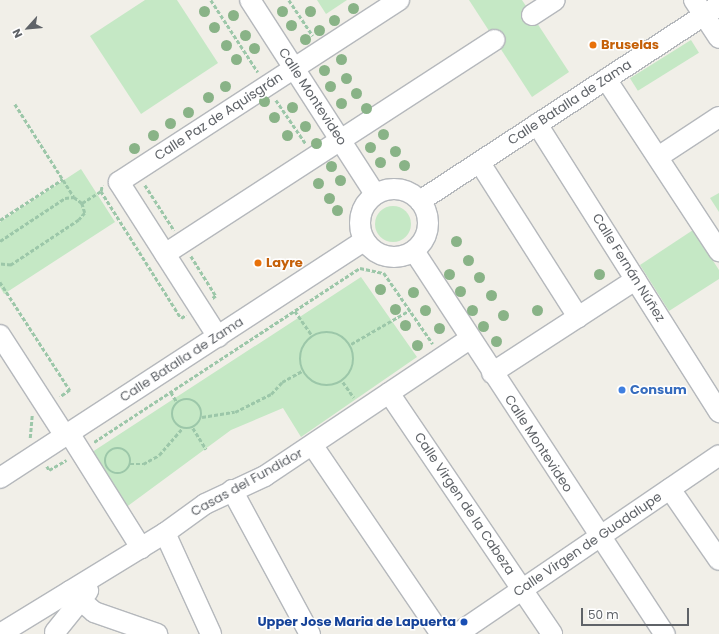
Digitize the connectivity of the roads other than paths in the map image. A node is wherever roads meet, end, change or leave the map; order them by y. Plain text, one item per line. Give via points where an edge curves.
1 (250, 0) edge
2 (399, 0) edge
3 (555, 0) edge
4 (705, 7) edge
5 (532, 15) dead end
6 (719, 38) edge
7 (495, 40) dead end
8 (293, 69) junction
9 (606, 79) junction
10 (719, 117) edge
11 (537, 124) junction
12 (341, 141) junction
13 (658, 157) junction
14 (480, 162) junction
15 (375, 194) junction
16 (420, 201) junction
17 (713, 230) edge
18 (364, 241) junction
19 (414, 251) junction
20 (719, 251) edge
21 (165, 254) junction
22 (635, 280) junction
23 (578, 317) junction
24 (0, 335) edge
25 (218, 337) junction
26 (470, 339) junction
27 (492, 373) junction
28 (390, 393) junction
29 (719, 412) edge
30 (67, 435) junction
31 (313, 446) junction
32 (719, 455) edge
33 (0, 478) edge
34 (670, 489) junction
35 (232, 490) junction
36 (166, 533) junction
37 (598, 538) junction
38 (141, 548) junction
39 (719, 560) edge
40 (522, 590) junction
41 (75, 596) junction
42 (37, 612) junction
43 (56, 633) edge
44 (0, 634) edge
45 (157, 634) edge
46 (211, 634) edge
47 (310, 634) edge
48 (441, 634) edge
49 (457, 634) edge
50 (552, 634) edge
51 (665, 634) edge

1 - 8 street, Calle Montevideo
2 - 8 street, Calle Paz de Aquisgrán
3 - 5 street
4 - 6 street
4 - 9 street, Calle Batalla de Zama
7 - 12 street
8 - 12 street, Calle Montevideo
8 - 21 street, Calle Paz de Aquisgrán via 119,182
9 - 11 street, Calle Batalla de Zama
9 - 13 street
10 - 13 street
11 - 14 street, Calle Batalla de Zama
11 - 22 street, Calle Fernán Núñez
12 - 15 street, Calle Montevideo
12 - 21 street
13 - 17 street
14 - 16 street, Calle Batalla de Zama
14 - 23 street
15 - 16 street via 399,189
15 - 18 street via 360,215
16 - 19 street via 427,216 427,232
17 - 20 street
18 - 19 street via 371,250 392,258
18 - 25 street, Calle Batalla de Zama
19 - 26 street, Calle Montevideo
21 - 25 street
22 - 23 street
22 - 29 street, Calle Fernán Núñez
23 - 27 street
24 - 30 street
25 - 30 street, Calle Batalla de Zama
26 - 27 street, Calle Montevideo
26 - 28 street, Casas del Fundidor
27 - 37 street, Calle Montevideo
28 - 31 street, Casas del Fundidor
28 - 40 street, Calle Virgen de la Cabeza
30 - 33 street, Calle Batalla de Zama
30 - 38 street via 80,451
31 - 35 street, Casas del Fundidor via 265,476
31 - 48 street
32 - 34 street, Calle Virgen de Guadalupe
34 - 37 street, Calle Virgen de Guadalupe
34 - 39 street
35 - 36 street, Casas del Fundidor via 205,504
35 - 47 street
36 - 38 street, Casas del Fundidor
36 - 46 street
37 - 40 street, Calle Virgen de Guadalupe
37 - 51 street, Calle Montevideo
38 - 41 street, Casas del Fundidor via 107,568
40 - 49 street, Calle Virgen de Guadalupe
40 - 50 street, Calle Virgen de la Cabeza
41 - 42 street, Casas del Fundidor
41 - 43 street
41 - 45 street via 94,612
42 - 43 street
42 - 44 street, Casas del Fundidor

